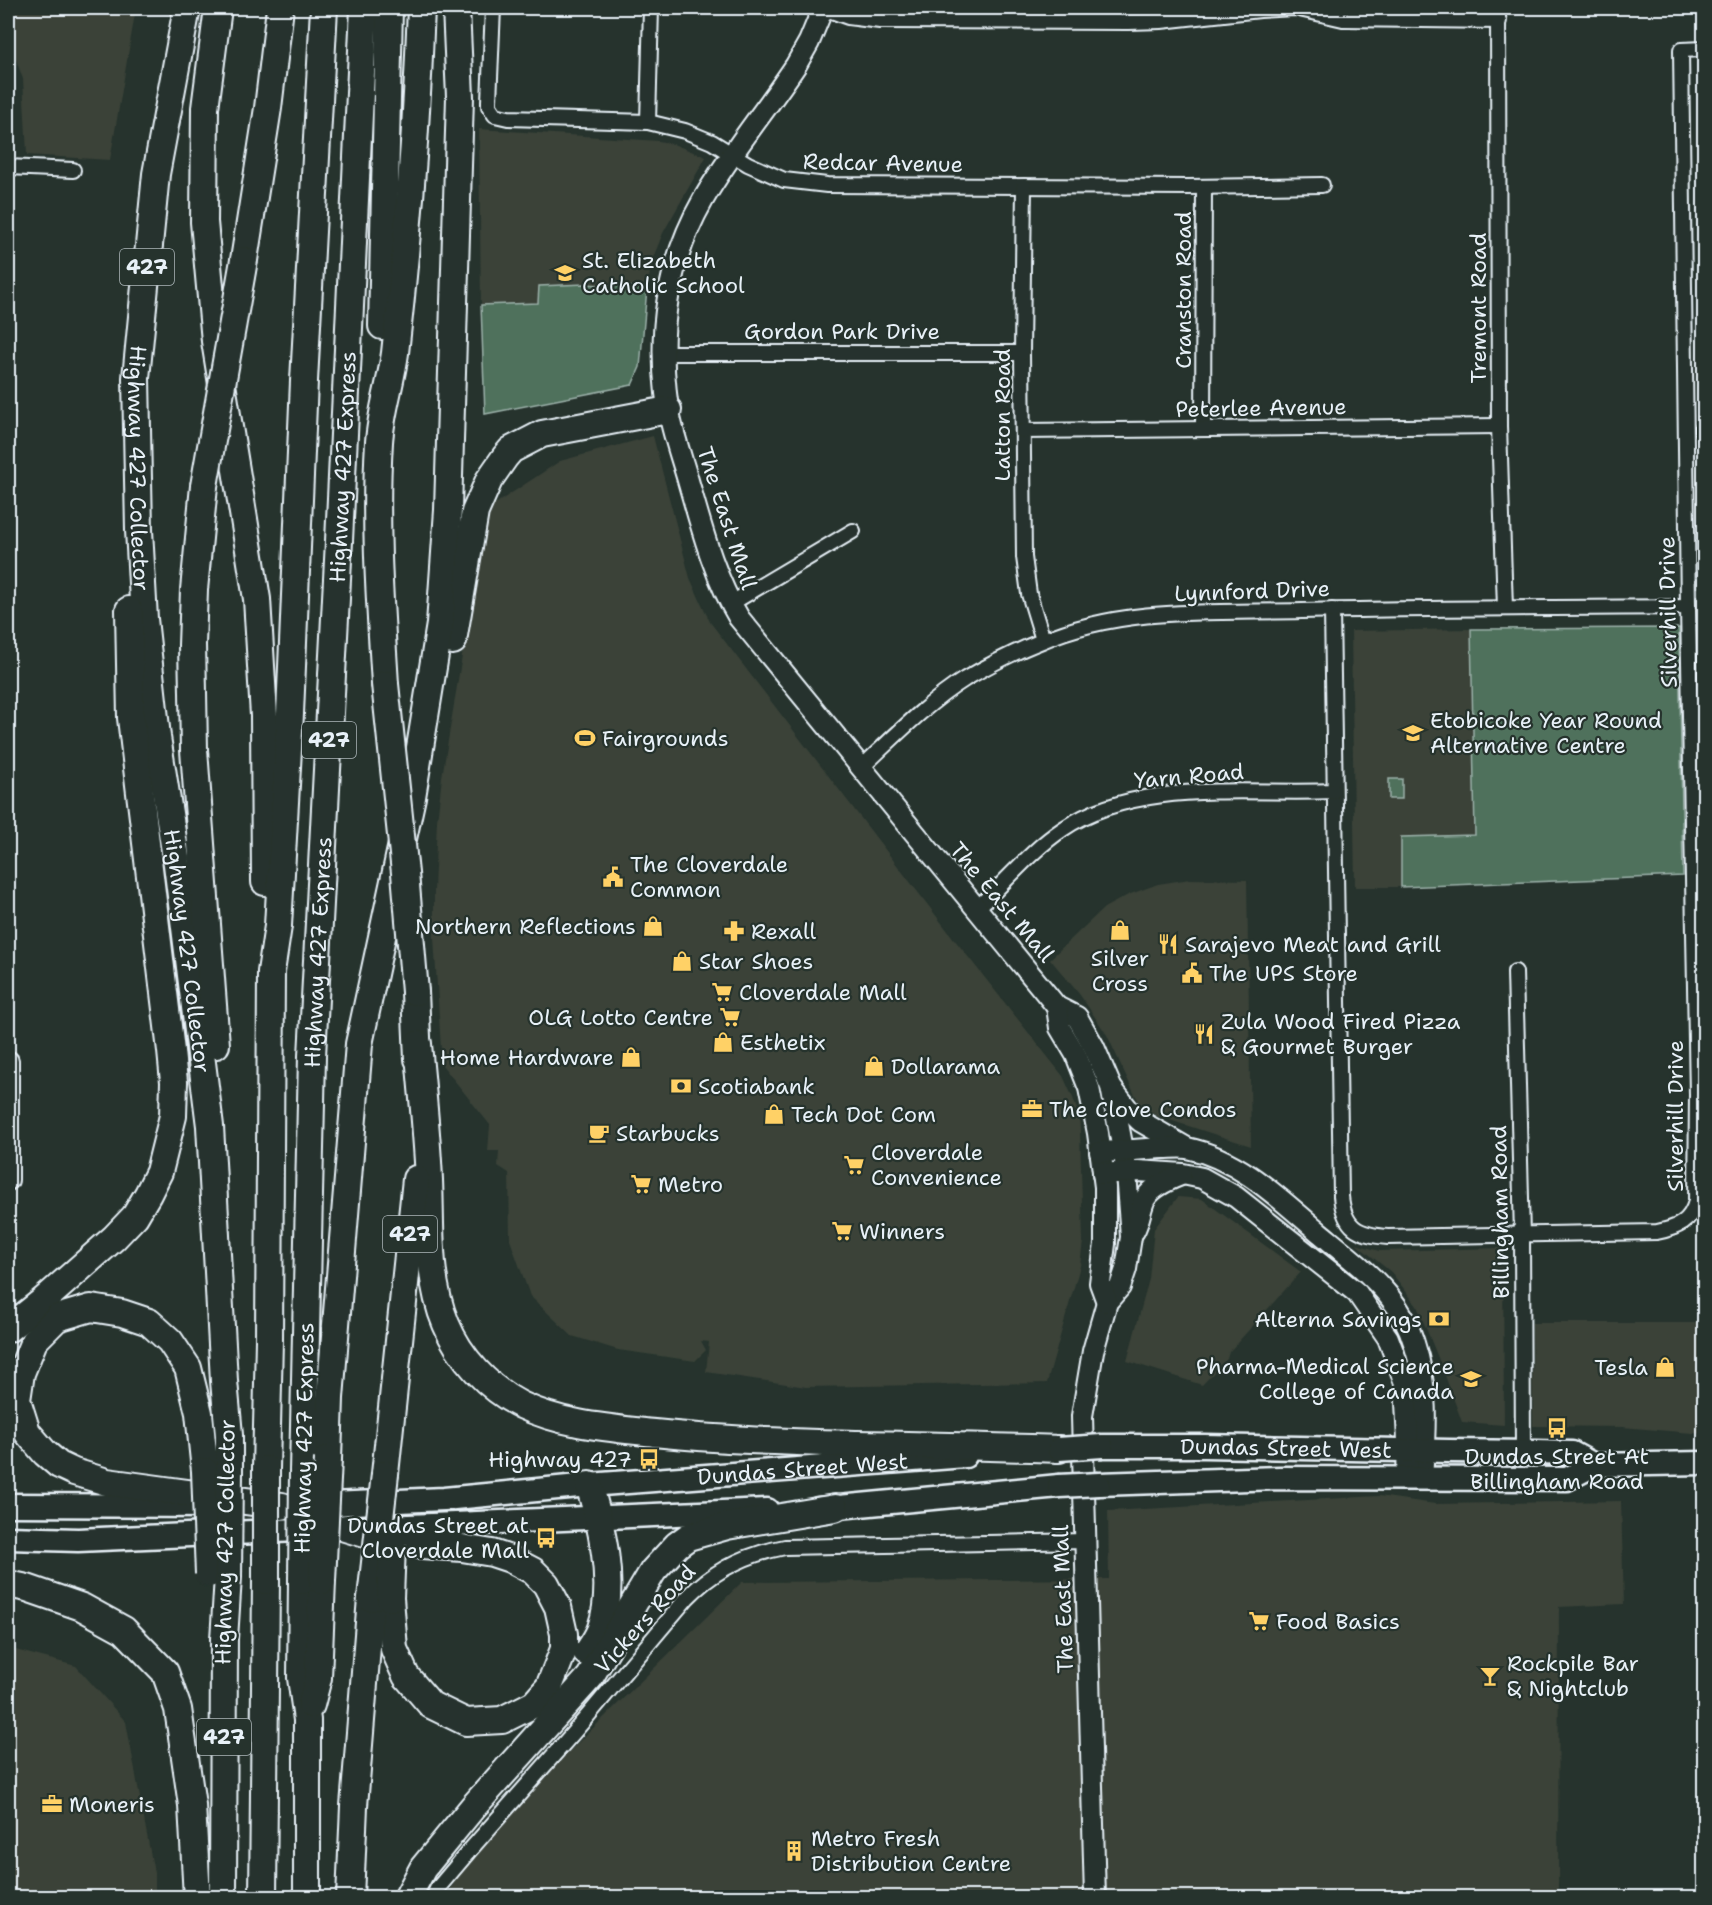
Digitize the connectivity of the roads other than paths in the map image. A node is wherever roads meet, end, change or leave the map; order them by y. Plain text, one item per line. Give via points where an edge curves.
1 (187, 8) edge
2 (218, 8) edge
3 (280, 8) edge
4 (324, 8) edge
5 (364, 8) edge
6 (389, 8) edge
7 (421, 8) edge
8 (456, 8) edge
9 (493, 8) edge
10 (651, 8) edge
11 (823, 8) edge
12 (1499, 14) edge
13 (1704, 49) edge
14 (648, 122) junction
15 (732, 156) junction
16 (8, 167) edge
17 (73, 170) dead end
18 (1322, 185) dead end
19 (1024, 186) junction
20 (1204, 187) junction
21 (1022, 352) junction
22 (662, 353) junction
23 (668, 410) junction
24 (1499, 426) junction
25 (1203, 429) junction
26 (1023, 432) junction
27 (379, 440) junction
28 (139, 530) junction
29 (853, 531) dead end
30 (730, 604) junction
31 (1688, 607) junction
32 (1504, 608) junction
33 (1332, 610) junction
34 (1043, 640) junction
35 (1697, 694) edge
36 (861, 768) junction
37 (1334, 791) junction
38 (412, 797) junction
39 (976, 909) junction
40 (271, 972) junction
41 (1515, 972) dead end
42 (1057, 1007) junction
43 (418, 1044) junction
44 (8, 1061) edge
45 (1111, 1087) junction
46 (1701, 1095) edge
47 (1185, 1148) junction
48 (1124, 1151) junction
49 (1100, 1152) junction
50 (1127, 1172) junction
51 (1103, 1174) junction
52 (1183, 1174) junction
53 (8, 1180) edge
54 (1522, 1235) junction
55 (1131, 1237) junction
56 (1107, 1302) junction
57 (8, 1329) edge
58 (230, 1435) junction
59 (1059, 1449) junction
60 (1416, 1451) junction
61 (1522, 1452) junction
62 (1704, 1463) edge
63 (1594, 1465) junction
64 (217, 1471) junction
65 (1414, 1479) junction
66 (589, 1485) junction
67 (8, 1505) edge
68 (282, 1506) junction
69 (834, 1508) junction
70 (599, 1518) junction
71 (345, 1528) junction
72 (8, 1538) edge
73 (1086, 1540) junction
74 (312, 1581) junction
75 (8, 1584) edge
76 (380, 1598) junction
77 (554, 1717) junction
78 (197, 1898) edge
79 (223, 1898) edge
80 (263, 1898) edge
81 (307, 1898) edge
82 (350, 1898) edge
83 (407, 1898) edge
84 (433, 1898) edge
85 (1095, 1898) edge

1 - 28 highway, Highway 427 Collector / 427 via 156,174 137,366
2 - 40 highway via 205,108 204,222 215,341 257,598 264,716 265,922
3 - 58 highway, bridge via 244,260 204,486 193,612 194,750 223,1152 233,1383
4 - 40 highway, Highway 427 Express / 427 via 290,714 278,926
5 - 74 highway, Highway 427 Express / 427, bridge via 312,1056 303,1472
6 - 27 highway
7 - 27 highway, 427 via 408,219 394,359
8 - 38 highway via 460,97 448,510 440,624
9 - 14 street, Redcar Avenue via 489,101 495,115
10 - 14 street
11 - 12 street via 848,17 880,21 1161,21 1295,8 1343,19
11 - 15 main road, The East Mall via 796,65
12 - 24 street, Tremont Road
13 - 31 street, Silverhill Drive via 1682,50
14 - 15 street, Redcar Avenue via 685,131
15 - 19 street, Redcar Avenue via 784,180 803,183
15 - 22 main road, The East Mall via 704,198 675,262
16 - 17 street
18 - 20 street, Redcar Avenue
19 - 20 street, Redcar Avenue
19 - 21 street, Latton Road
20 - 25 street, Cranston Road
21 - 22 street, Gordon Park Drive
21 - 26 street, Latton Road
22 - 23 main road, The East Mall
23 - 30 main road, The East Mall via 701,526
23 - 38 highway via 542,434 511,450 498,465 475,512 432,754
24 - 25 street, Peterlee Avenue
24 - 32 street, Tremont Road
25 - 26 street, Peterlee Avenue
26 - 34 street, Latton Road via 1024,567
27 - 43 highway, 427, bridge via 379,593
28 - 57 highway via 130,580 131,718 171,1051 173,1116 159,1172 135,1216
28 - 58 highway, Highway 427 Collector / 427 via 157,737 210,1126
29 - 30 street
30 - 36 main road, The East Mall
31 - 32 street, Lynnford Drive
31 - 35 street, Silverhill Drive
32 - 33 street, Lynnford Drive
33 - 34 street, Lynnford Drive via 1126,618
33 - 37 street, Silverhill Drive
34 - 36 street, Lynnford Drive via 965,680
35 - 46 street, Silverhill Drive
36 - 39 main road, The East Mall
37 - 39 street, Yarn Road via 1175,794 1115,805 1065,827
37 - 54 street, Silverhill Drive via 1344,1215 1357,1231 1376,1236
38 - 74 highway, bridge via 359,1044 328,1459
39 - 42 main road, The East Mall
40 - 80 highway, Highway 427 Express / 427, bridge
41 - 54 street, Billingham Road
42 - 45 main road, The East Mall via 1077,1017
42 - 49 main road, The East Mall via 1060,1028 1089,1088
43 - 59 highway via 438,1303 451,1334 475,1369 502,1393 524,1406 575,1422 670,1434 758,1441
43 - 76 highway, 427, bridge via 419,1150 391,1424
44 - 53 main road
45 - 47 main road via 1140,1121
45 - 48 main road, The East Mall
46 - 54 street, Silverhill Drive via 1696,1201 1683,1224 1657,1232
47 - 48 main road
47 - 60 main road via 1227,1162 1257,1180 1388,1294 1414,1342 1425,1388
48 - 49 main road
48 - 50 main road, The East Mall
49 - 51 main road, The East Mall
50 - 51 main road
50 - 52 main road
50 - 55 main road, The East Mall
51 - 56 main road, The East Mall via 1105,1234 1100,1282
52 - 55 main road via 1146,1197
52 - 60 main road via 1202,1178 1236,1197 1357,1293 1388,1338 1405,1383
54 - 61 street, Billingham Road
55 - 56 main road, The East Mall via 1120,1287
56 - 73 main road, The East Mall via 1093,1351 1082,1416
58 - 64 highway, Highway 427 Collector / 427
59 - 60 main road, Dundas Street West, bridge via 1204,1446
59 - 66 main road, Dundas Street West
60 - 61 main road, Dundas Street West
60 - 65 main road
61 - 63 main road, Dundas Street West via 1572,1453
62 - 63 main road, Dundas Street West
63 - 65 main road, Dundas Street West via 1567,1479
64 - 68 highway via 188,1368 170,1341 149,1322 91,1308 57,1318 34,1341 21,1373 16,1400 27,1432 59,1464 107,1482
64 - 79 highway, Highway 427 Collector / 427, bridge via 218,1575 224,1639
65 - 69 main road, Dundas Street West, bridge via 1269,1478 1099,1484
66 - 68 main road, Dundas Street West via 444,1499
66 - 70 highway
67 - 68 main road, Dundas Street West
69 - 70 main road, Dundas Street West
69 - 77 highway via 701,1532 677,1545 653,1571 590,1677
70 - 71 main road, Dundas Street West
70 - 77 highway via 608,1573 601,1628
71 - 72 main road, Dundas Street West via 78,1540
71 - 76 highway via 395,1543 492,1553 533,1571 546,1584 558,1607 564,1634 564,1649 549,1687 534,1704 502,1720 466,1722 431,1705 406,1676
73 - 84 street, Vickers Road via 785,1547 724,1568 687,1598
73 - 85 main road, The East Mall
74 - 81 highway, Highway 427 Express / 427 via 301,1678 307,1720
75 - 78 highway via 82,1607 124,1630 165,1672 178,1708 192,1804
76 - 82 highway, 427 via 354,1806
77 - 83 highway via 466,1815 423,1868

